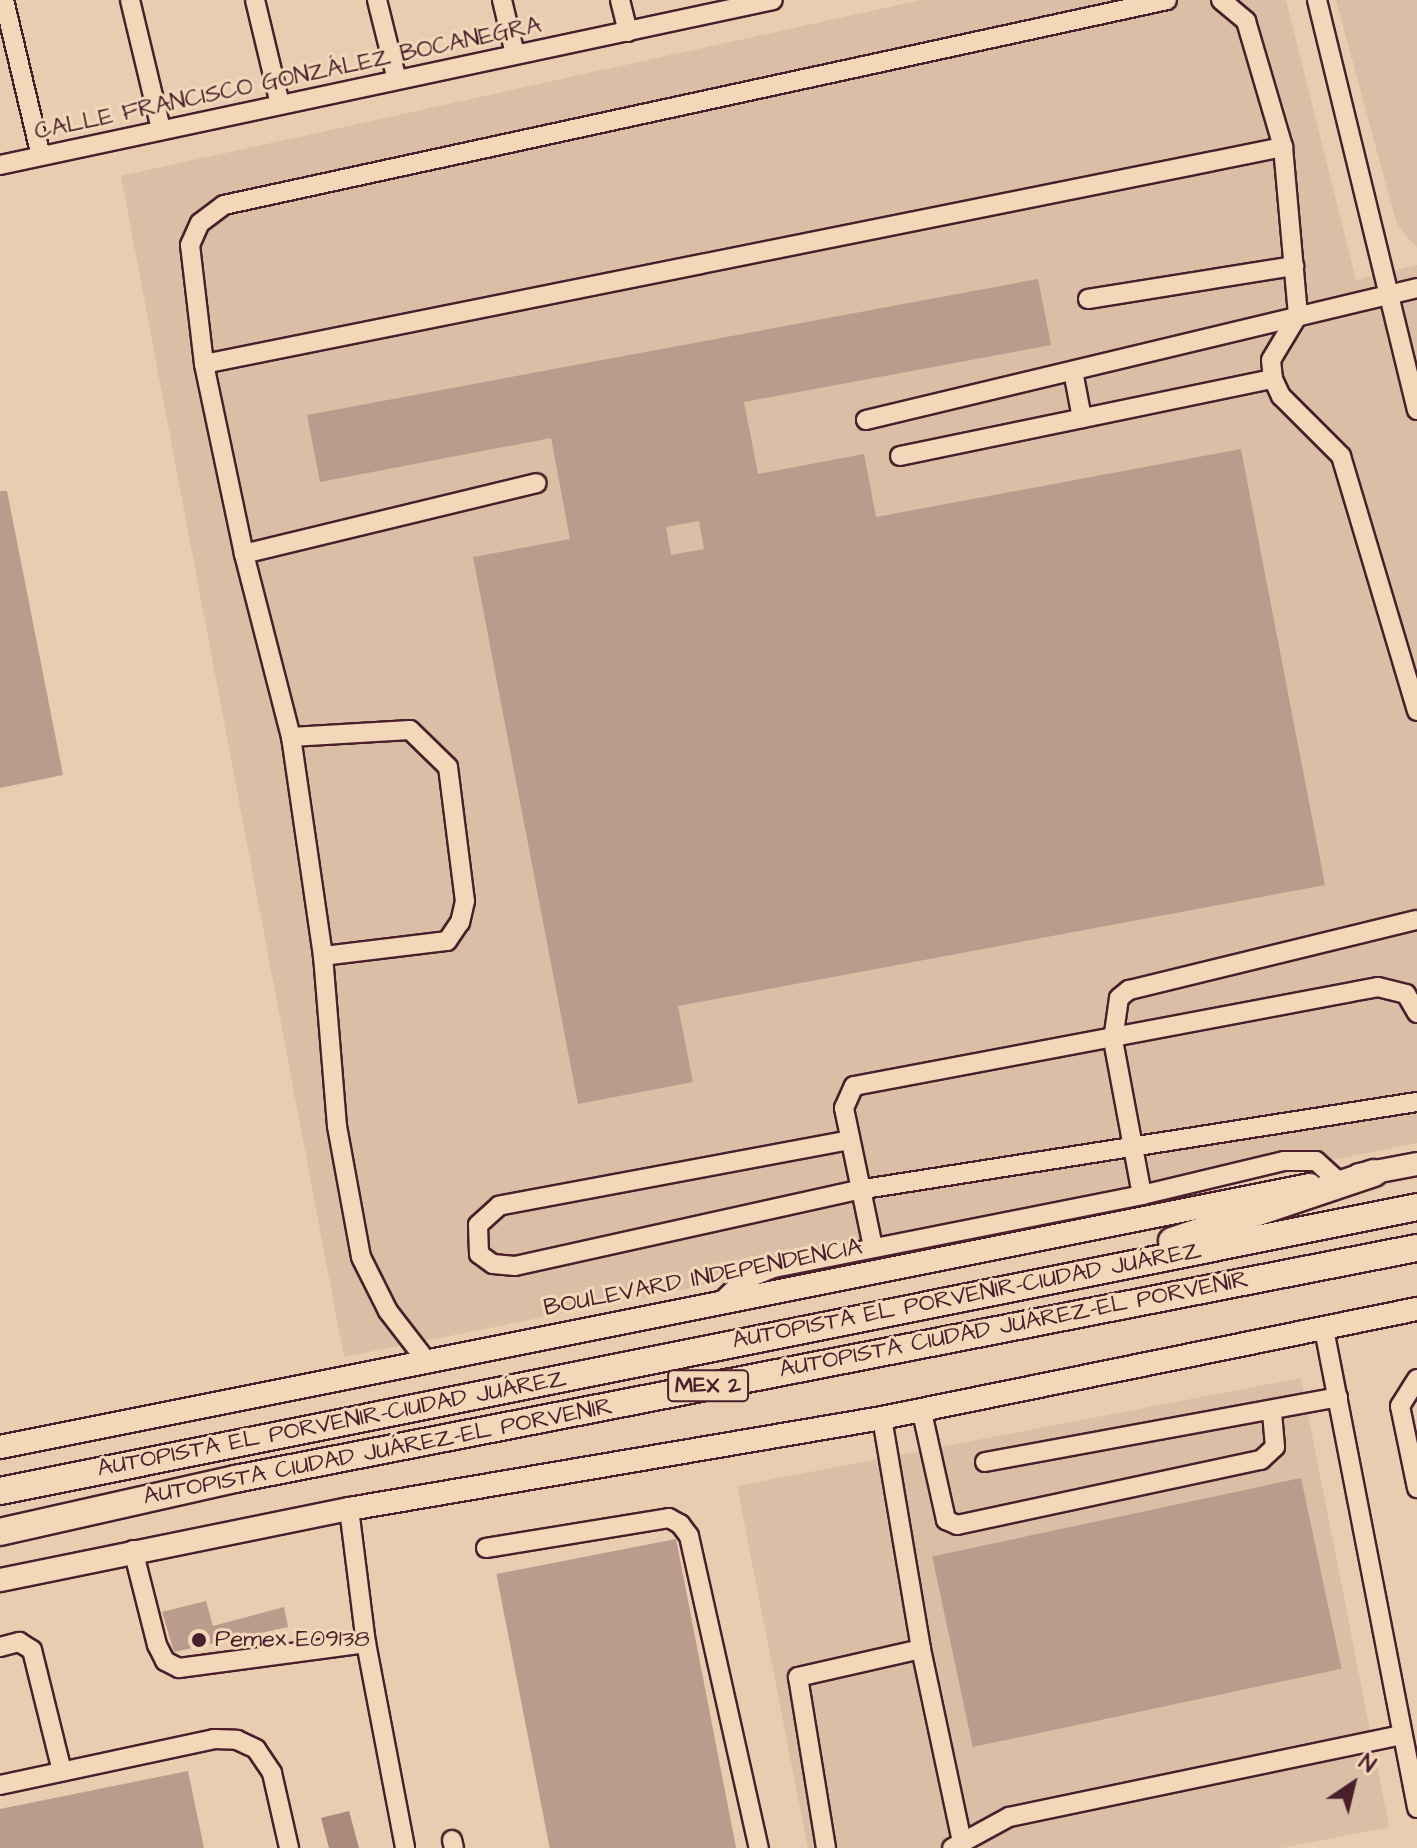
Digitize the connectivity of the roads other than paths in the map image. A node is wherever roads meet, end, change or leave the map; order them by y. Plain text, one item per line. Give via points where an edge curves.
1 (4, 0) edge
2 (130, 0) edge
3 (255, 0) edge
4 (377, 0) edge
5 (502, 0) edge
6 (620, 0) edge
7 (773, 0) edge
8 (1167, 0) edge
9 (1221, 0) edge
10 (1317, 0) edge
11 (747, 3) edge
12 (628, 32) junction
13 (515, 54) junction
14 (397, 80) junction
15 (280, 104) junction
16 (161, 129) junction
17 (1283, 147) junction
18 (41, 156) junction
19 (0, 165) edge
20 (1294, 266) junction
21 (1417, 288) edge
22 (1390, 296) junction
23 (1088, 299) dead end
24 (1298, 315) junction
25 (204, 364) junction
26 (1073, 371) junction
27 (1273, 379) junction
28 (1416, 405) edge
29 (1082, 418) junction
30 (866, 420) dead end
31 (900, 456) dead end
32 (537, 483) dead end
33 (244, 554) junction
34 (1417, 711) edge
35 (291, 737) junction
36 (1417, 920) edge
37 (323, 956) junction
38 (1417, 1013) edge
39 (1113, 1040) junction
40 (1417, 1102) edge
41 (850, 1140) junction
42 (1133, 1144) junction
43 (1417, 1164) edge
44 (1374, 1173) junction
45 (1336, 1179) junction
46 (858, 1190) junction
47 (1142, 1195) junction
48 (1417, 1207) edge
49 (1005, 1221) junction
50 (1010, 1246) junction
51 (873, 1247) junction
52 (1417, 1248) edge
53 (1075, 1274) junction
54 (724, 1299) junction
55 (1417, 1309) edge
56 (1324, 1329) junction
57 (425, 1359) junction
58 (1417, 1379) edge
59 (1338, 1397) junction
60 (921, 1408) junction
61 (1272, 1411) junction
62 (882, 1418) junction
63 (1410, 1419) edge
64 (0, 1447) edge
65 (1415, 1458) edge
66 (985, 1462) dead end
67 (86, 1474) junction
68 (0, 1478) edge
69 (1417, 1488) edge
70 (0, 1491) edge
71 (349, 1509) junction
72 (0, 1532) edge
73 (486, 1548) dead end
74 (133, 1550) junction
75 (0, 1580) edge
76 (366, 1643) junction
77 (0, 1647) edge
78 (921, 1649) junction
79 (1400, 1735) junction
80 (62, 1771) junction
81 (0, 1785) edge
82 (1417, 1808) edge
83 (957, 1845) edge
84 (289, 1848) edge
85 (405, 1848) edge
86 (759, 1848) edge
87 (826, 1848) edge

1 - 18 street
2 - 16 street
3 - 15 street
4 - 14 street
5 - 13 street
6 - 12 street
7 - 11 street, CALLE FRANCISCO GONZÁLEZ BOCANEGRA
8 - 25 street via 224,205 200,223 190,245
9 - 17 street via 1246,21
10 - 22 street
11 - 12 street, CALLE FRANCISCO GONZÁLEZ BOCANEGRA
12 - 13 street, CALLE FRANCISCO GONZÁLEZ BOCANEGRA
13 - 14 street, CALLE FRANCISCO GONZÁLEZ BOCANEGRA
14 - 15 street, CALLE FRANCISCO GONZÁLEZ BOCANEGRA
15 - 16 street, CALLE FRANCISCO GONZÁLEZ BOCANEGRA
16 - 18 street, CALLE FRANCISCO GONZÁLEZ BOCANEGRA
17 - 20 street
17 - 25 street
18 - 19 street, CALLE FRANCISCO GONZÁLEZ BOCANEGRA
20 - 23 street
20 - 24 street
21 - 22 street
22 - 24 street
22 - 28 street
24 - 26 street
24 - 27 street via 1271,360
25 - 33 street
26 - 29 street
26 - 30 street
27 - 29 street
27 - 34 street via 1281,396 1341,456
29 - 31 street
32 - 33 street
33 - 35 street
35 - 37 street
35 - 37 street via 410,730 448,767 465,901 460,922 447,941
36 - 39 street via 1129,990 1116,1008
37 - 57 street via 337,1126 361,1257 388,1311
38 - 39 street via 1406,994 1378,987
39 - 41 street via 854,1086 844,1108
39 - 42 street
40 - 42 street
41 - 46 street
41 - 46 street via 499,1206 478,1225 479,1254 493,1264 515,1266
42 - 46 street
42 - 47 street
43 - 44 main road, BOULEVARD INDEPENDENCIA
44 - 45 main road, BOULEVARD INDEPENDENCIA
44 - 53 highway
45 - 47 street via 1325,1167 1303,1160
45 - 50 main road, BOULEVARD INDEPENDENCIA
46 - 51 street
47 - 49 street
48 - 53 highway, AUTOPISTA EL PORVENIR-CIUDAD JUÁREZ / MEX 2
49 - 50 street
49 - 51 street
50 - 54 main road, BOULEVARD INDEPENDENCIA
51 - 54 street via 759,1272
52 - 72 highway, AUTOPISTA CIUDAD JUÁREZ-EL PORVENIR / MEX 2 via 251,1475
53 - 67 highway, AUTOPISTA EL PORVENIR-CIUDAD JUÁREZ / MEX 2
54 - 57 main road, BOULEVARD INDEPENDENCIA
55 - 56 main road
56 - 59 street
56 - 60 main road
57 - 64 main road, BOULEVARD INDEPENDENCIA
58 - 63 street via 1402,1397
59 - 61 street
59 - 79 street
60 - 61 street via 946,1520 957,1525 1261,1460 1275,1447
60 - 62 main road
61 - 66 street
62 - 71 main road
62 - 78 street
63 - 65 street
65 - 69 street
67 - 68 highway
67 - 70 highway, AUTOPISTA EL PORVENIR-CIUDAD JUÁREZ / MEX 2
71 - 74 main road
71 - 76 street
73 - 86 street via 669,1518 680,1524 689,1536
74 - 75 main road
74 - 76 street via 157,1645 165,1661 179,1668
76 - 85 street
77 - 80 street via 19,1642 32,1650
78 - 83 street
78 - 87 street via 798,1677
79 - 82 street
79 - 83 street via 1009,1817
80 - 81 street
80 - 84 street via 214,1739 237,1740 256,1749 272,1773

